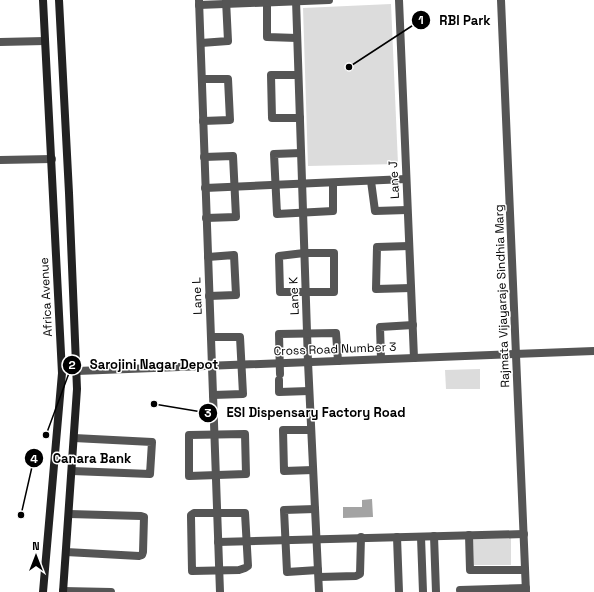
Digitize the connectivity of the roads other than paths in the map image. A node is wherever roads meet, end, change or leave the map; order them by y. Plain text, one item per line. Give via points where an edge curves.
1 (43, 0) edge
2 (58, 0) edge
3 (323, 0) edge
4 (328, 0) edge
5 (399, 0) edge
6 (501, 0) edge
7 (267, 1) edge
8 (296, 1) edge
9 (199, 2) edge
10 (227, 2) edge
11 (297, 38) junction
12 (45, 41) junction
13 (0, 42) edge
14 (201, 43) junction
15 (298, 75) junction
16 (202, 79) junction
17 (300, 118) junction
18 (203, 121) junction
19 (301, 153) junction
20 (204, 157) junction
21 (52, 159) junction
22 (0, 160) edge
23 (406, 179) junction
24 (371, 181) junction
25 (333, 183) junction
26 (302, 185) junction
27 (276, 186) junction
28 (234, 187) junction
29 (205, 188) junction
30 (407, 210) junction
31 (303, 214) junction
32 (206, 218) junction
33 (409, 246) junction
34 (304, 254) junction
35 (208, 257) junction
36 (411, 288) junction
37 (306, 293) junction
38 (209, 296) junction
39 (413, 326) junction
40 (307, 333) junction
41 (211, 336) junction
42 (594, 351) edge
43 (516, 354) junction
44 (414, 358) junction
45 (381, 359) junction
46 (338, 361) junction
47 (308, 362) junction
48 (280, 363) junction
49 (242, 365) junction
50 (212, 366) junction
51 (77, 371) junction
52 (309, 391) junction
53 (213, 395) junction
54 (311, 430) junction
55 (214, 434) junction
56 (74, 438) junction
57 (313, 470) junction
58 (72, 471) junction
59 (216, 475) junction
60 (315, 509) junction
61 (69, 514) junction
62 (217, 514) junction
63 (524, 534) junction
64 (469, 535) junction
65 (434, 536) junction
66 (361, 537) junction
67 (397, 537) junction
68 (421, 537) junction
69 (316, 539) junction
70 (286, 540) junction
71 (247, 541) junction
72 (218, 542) junction
73 (66, 552) junction
74 (220, 570) junction
75 (525, 570) junction
76 (318, 574) junction
77 (460, 590) dead end
78 (526, 590) edge
79 (43, 592) edge
80 (63, 592) edge
81 (111, 592) edge
82 (220, 592) edge
83 (320, 592) edge
84 (399, 592) edge
85 (423, 592) edge
86 (436, 592) edge

1 - 12 main road, Africa Avenue
2 - 51 main road
3 - 4 street
3 - 8 street
5 - 23 street, Lane J
6 - 43 street, Rajmata Vijayaraje Sindhia Marg
7 - 8 street
7 - 10 street
7 - 11 street via 267,37
8 - 11 street, Lane K
9 - 10 street
9 - 14 street, Lane L
10 - 14 street via 228,41
11 - 15 street, Lane K
12 - 13 street
12 - 21 main road, Africa Avenue
14 - 16 street, Lane L
15 - 17 street, Lane K
15 - 17 street via 270,75 272,118
16 - 18 street, Lane L
16 - 18 street via 228,79 230,120
17 - 19 street, Lane K
18 - 20 street, Lane L
19 - 26 street, Lane K
19 - 27 street via 274,154
20 - 28 street via 233,156
20 - 29 street, Lane L
21 - 22 street
21 - 79 main road, Africa Avenue via 62,374
23 - 24 street
23 - 30 street, Lane J
24 - 25 street
24 - 30 street via 375,211
25 - 26 street
25 - 31 street via 333,211
26 - 27 street
26 - 31 street, Lane K
27 - 28 street
27 - 31 street via 277,214
28 - 29 street
28 - 32 street via 236,217
29 - 32 street, Lane L
30 - 33 street, Lane J
31 - 34 street, Lane K
32 - 35 street, Lane L
33 - 36 street, Lane J
33 - 36 street via 377,247 376,289
34 - 37 street, Lane K
34 - 37 street via 279,256 280,292
34 - 37 street via 334,254 334,292
35 - 38 street, Lane L
35 - 38 street via 234,255 236,295
36 - 39 street, Lane J
37 - 40 street, Lane K
38 - 41 street, Lane L
39 - 44 street, Lane J
39 - 45 street via 380,327
40 - 46 street via 336,333
40 - 47 street, Lane K
40 - 48 street via 279,334
41 - 49 street via 240,337
41 - 50 street, Lane L
42 - 43 street, Cross Road Number 3
43 - 44 street, Cross Road Number 3
43 - 63 street, Rajmata Vijayaraje Sindhia Marg
44 - 45 street, Cross Road Number 3
45 - 46 street, Cross Road Number 3
46 - 47 street, Cross Road Number 3
47 - 48 street, Cross Road Number 3
47 - 52 street, Lane K
48 - 49 street, Cross Road Number 3
48 - 52 street via 279,392
49 - 50 street, Cross Road Number 3
49 - 53 street via 243,394
50 - 51 street, Cross Road Number 3
50 - 53 street, Lane L
51 - 56 main road
52 - 54 street, Lane K
53 - 55 street, Lane L
54 - 57 street, Lane K
54 - 57 street via 283,430 284,470
55 - 59 street, Lane L
55 - 59 street via 189,435 189,476
55 - 59 street via 245,434 246,474
56 - 58 main road
56 - 58 street via 152,442 152,449 150,474
57 - 60 street, Lane K
58 - 61 main road
59 - 62 street, Lane L
60 - 69 street, Lane K
60 - 70 street via 284,510
61 - 73 main road
61 - 73 street via 144,517 143,552 139,556
62 - 71 street via 246,514
62 - 72 street, Lane L
62 - 74 street via 191,515 191,569 194,572
63 - 64 street
63 - 75 street, Rajmata Vijayaraje Sindhia Marg
64 - 65 street
64 - 75 street via 470,570
65 - 68 street
65 - 86 street
66 - 67 street
66 - 69 street
66 - 76 street via 360,574
67 - 68 street
67 - 84 street
68 - 85 street
69 - 70 street
69 - 76 street, Lane K
70 - 71 street
70 - 76 street via 287,572
71 - 72 street
71 - 74 street via 248,566 239,570
72 - 74 street, Lane L
73 - 80 main road
74 - 82 street, Lane L
75 - 78 street, Rajmata Vijayaraje Sindhia Marg
76 - 83 street, Lane K
77 - 78 street
80 - 81 street

